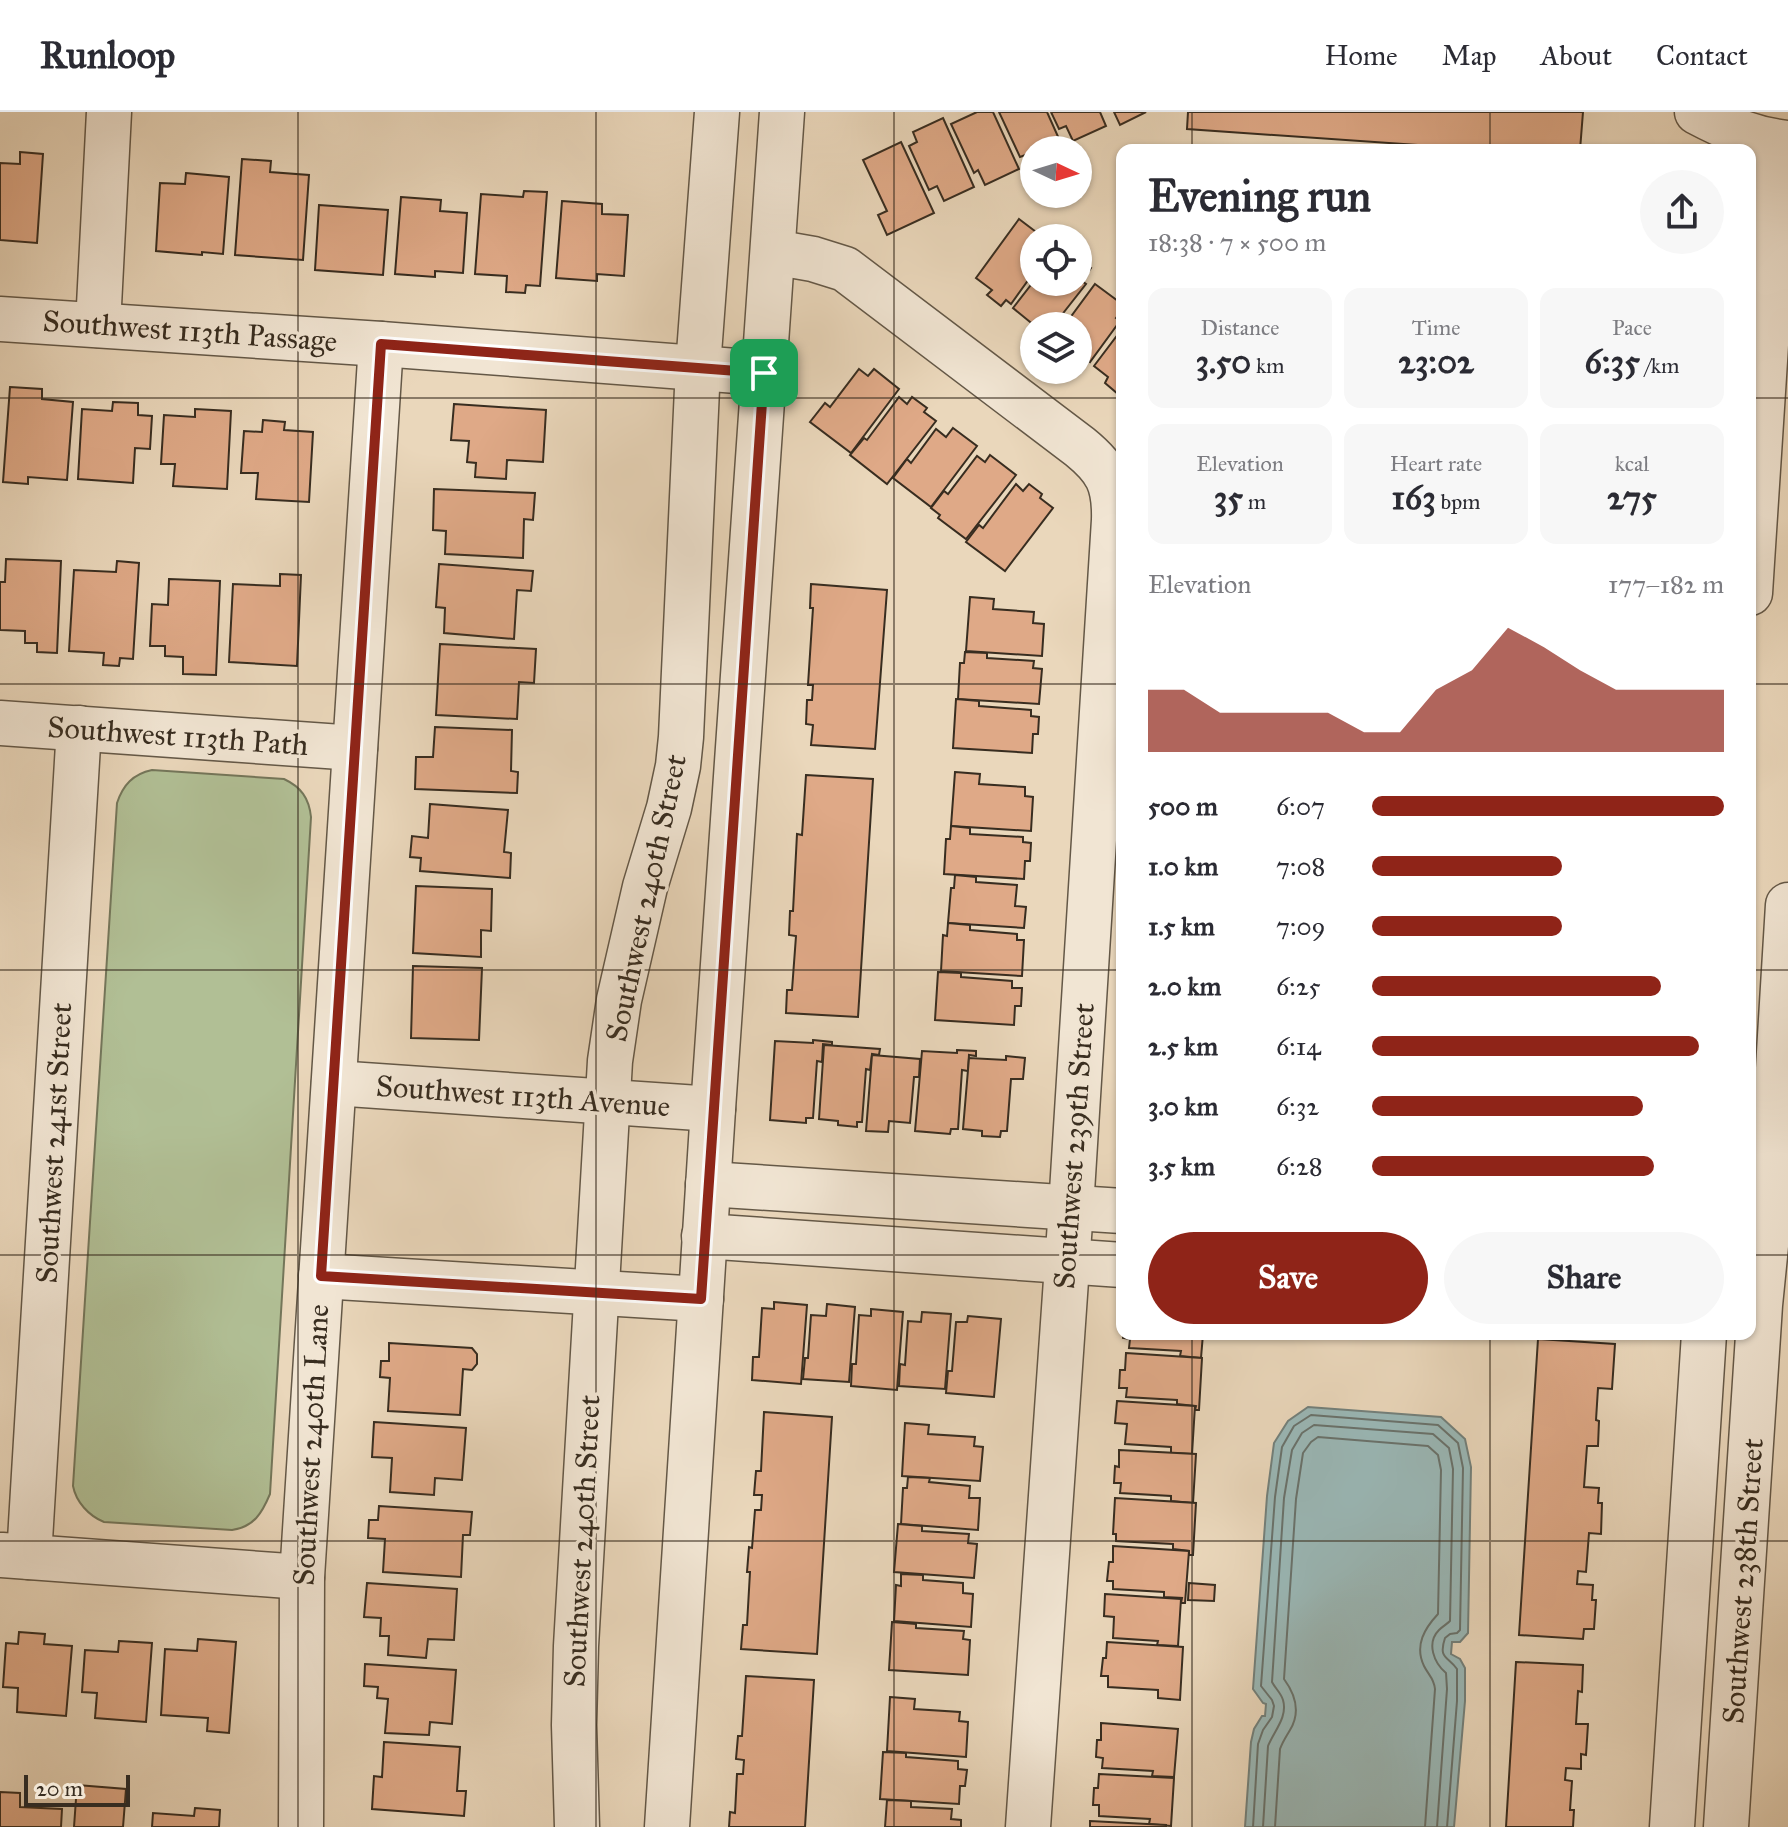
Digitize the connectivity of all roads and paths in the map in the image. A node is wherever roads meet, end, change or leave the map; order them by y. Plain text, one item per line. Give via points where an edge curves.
1 (109, 112) edge
2 (717, 112) edge
3 (782, 112) edge
4 (1697, 112) edge
5 (1784, 143) edge
6 (773, 252) junction
7 (0, 319) edge
8 (98, 325) junction
9 (381, 344) junction
10 (698, 367) junction
11 (764, 373) junction
12 (1756, 514) edge
13 (0, 723) edge
14 (79, 728) junction
15 (355, 748) junction
16 (1788, 905) edge
17 (334, 1083) junction
18 (607, 1102) junction
19 (713, 1109) junction
20 (708, 1184) junction
21 (1071, 1208) junction
22 (1116, 1211) edge
23 (704, 1236) junction
24 (1767, 1254) edge
25 (1067, 1261) junction
26 (1116, 1265) edge
27 (321, 1276) junction
28 (596, 1292) junction
29 (701, 1299) junction
30 (1766, 1305) edge
31 (1704, 1340) edge
32 (15, 1556) edge
33 (302, 1577) junction
34 (301, 1827) edge
35 (577, 1827) edge
36 (667, 1827) edge
37 (1028, 1827) edge
38 (1672, 1827) edge
39 (1726, 1827) edge

1 - 8 street
2 - 10 street, Southwest 240th Street
3 - 6 street, Southwest 240th Street
4 - 5 street via 1727,128
5 - 12 street
6 - 11 street, Southwest 240th Street
6 - 21 street, Southwest 239th Street via 845,269 1080,447 1103,468 1112,490
7 - 8 street, Southwest 113th Passage
8 - 9 street, Southwest 113th Passage
9 - 10 street, Southwest 113th Passage
9 - 15 street, Southwest 240th Lane
10 - 11 street, Southwest 113th Passage
10 - 18 street, Southwest 240th Street via 678,766 619,1000
11 - 19 street, Southwest 240th Street
13 - 14 street, Southwest 113th Path
14 - 15 street, Southwest 113th Path
14 - 32 street, Southwest 241st Street
15 - 17 street, Southwest 240th Lane
16 - 24 street, Southwest 238th Street
17 - 18 street, Southwest 113th Avenue
17 - 27 street, Southwest 240th Lane
18 - 19 street, Southwest 113th Avenue
18 - 28 street, Southwest 240th Street
19 - 20 street, Southwest 240th Street
20 - 21 street
20 - 23 street, Southwest 240th Street
21 - 22 street
21 - 25 street, Southwest 239th Street
23 - 25 street
23 - 29 street, Southwest 240th Street
24 - 30 street, Southwest 238th Street
25 - 26 street
25 - 37 street, Southwest 239th Street
27 - 28 street
27 - 33 street, Southwest 240th Lane
28 - 29 street
28 - 35 street, Southwest 240th Street via 576,1646
29 - 36 street, Southwest 240th Street
30 - 39 street, Southwest 238th Street
31 - 38 street, Southwest 238th Street
32 - 33 street
33 - 34 street, Southwest 240th Lane

